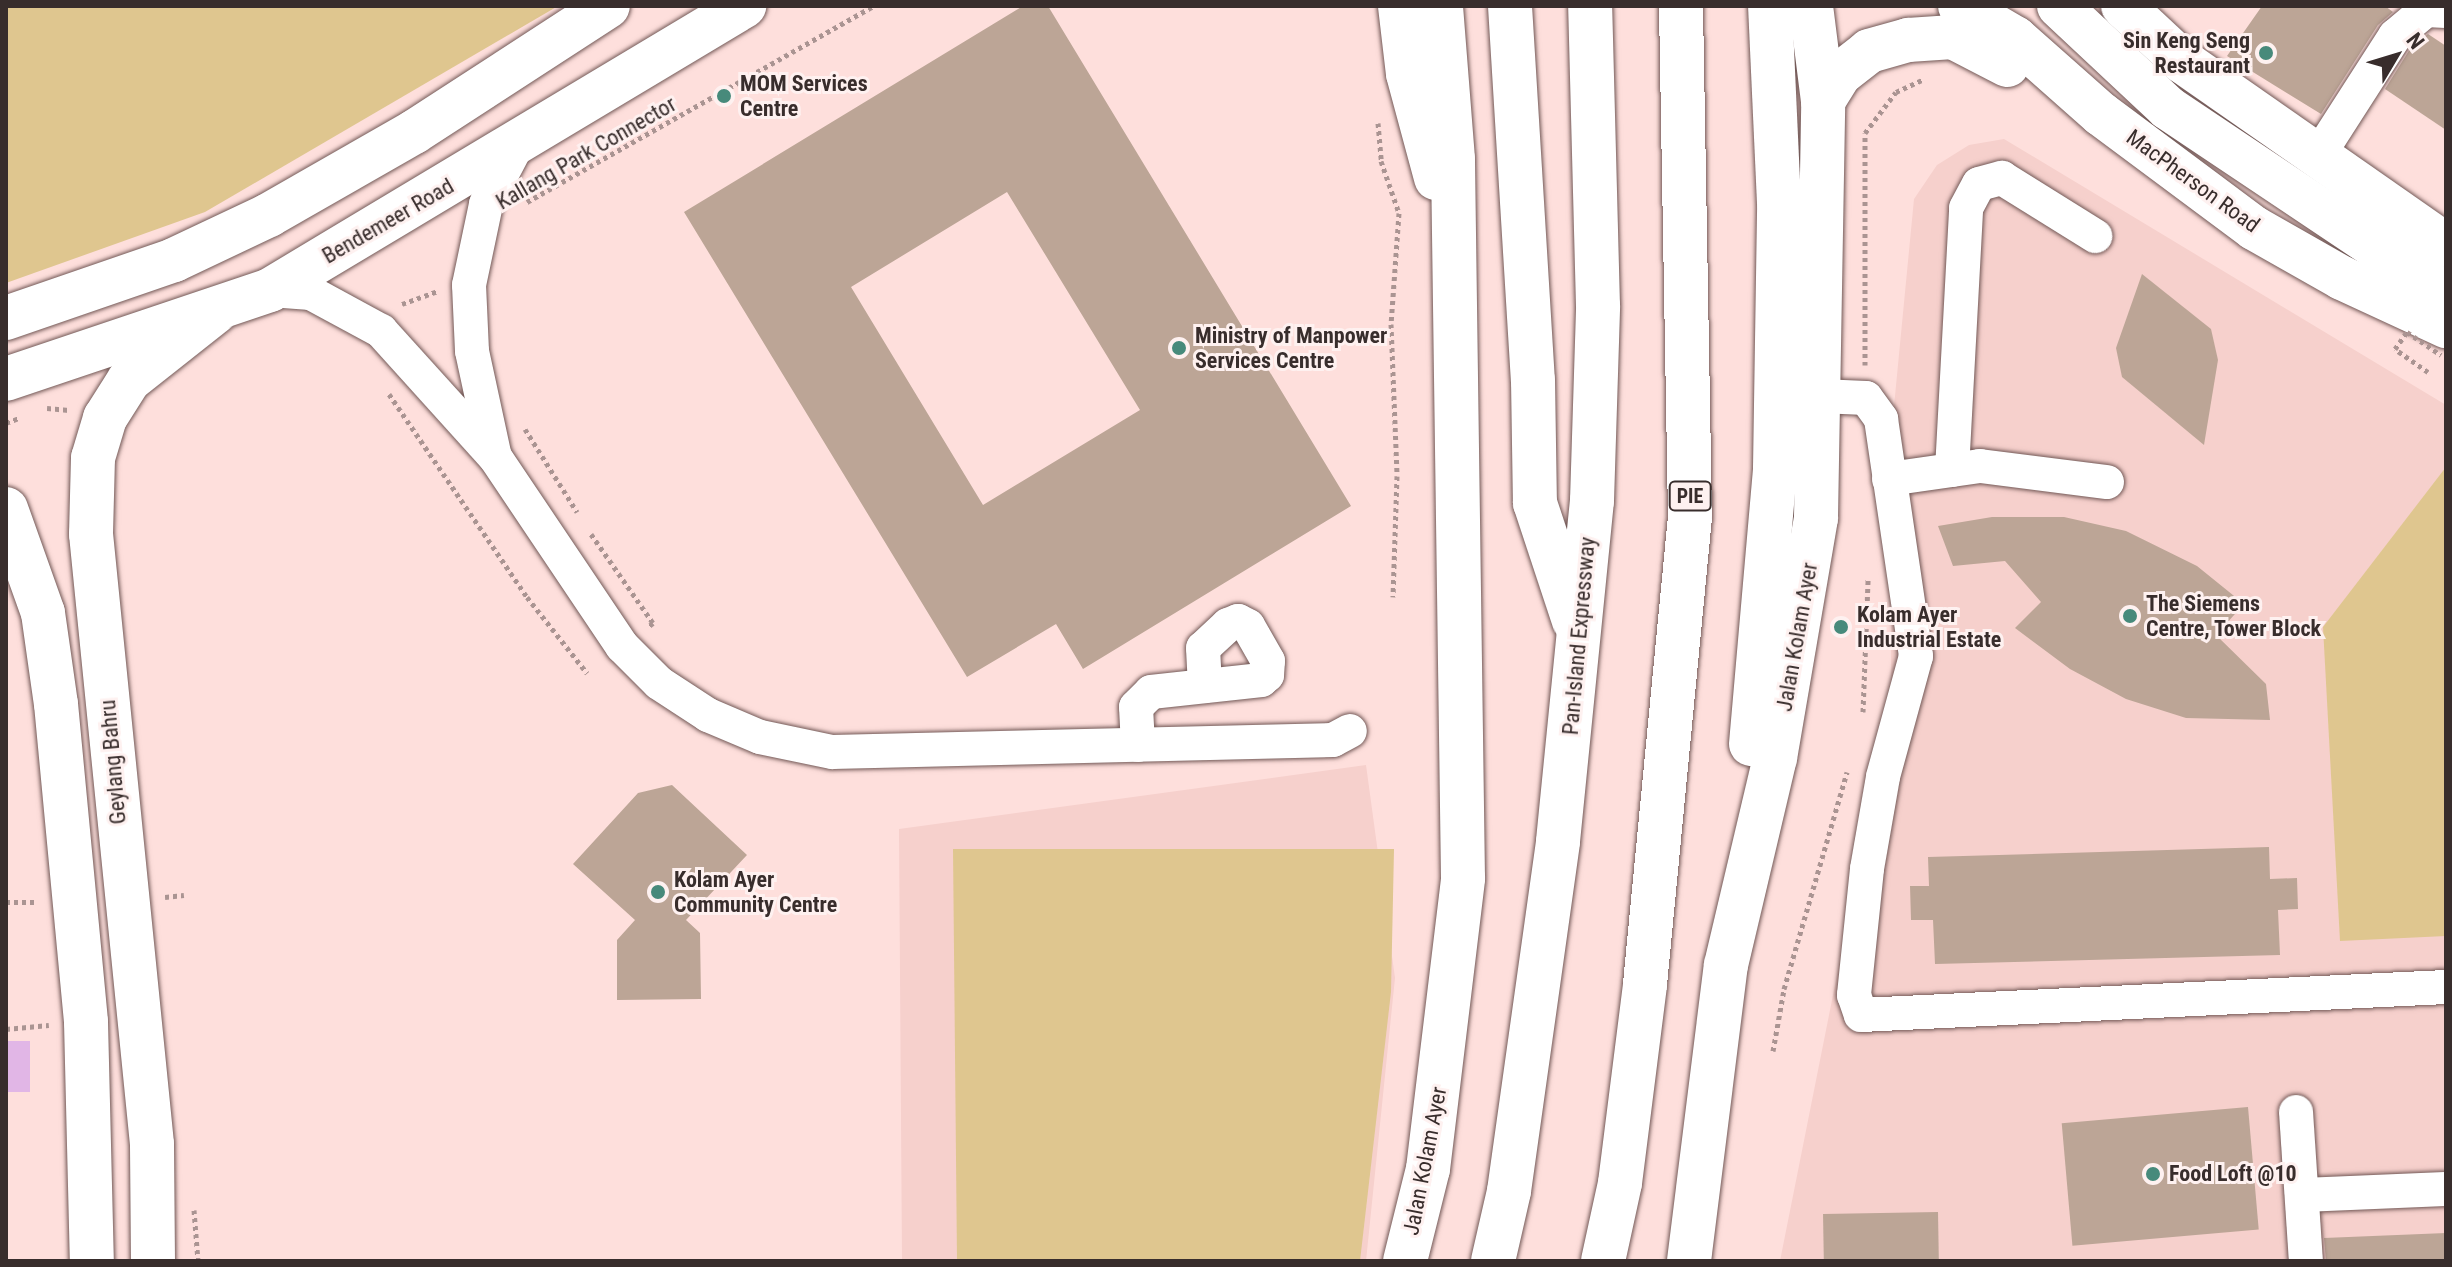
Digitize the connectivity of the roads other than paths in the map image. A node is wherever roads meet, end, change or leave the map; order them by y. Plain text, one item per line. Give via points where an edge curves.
1 (608, 6) edge
2 (744, 6) edge
3 (1400, 6) edge
4 (1441, 6) edge
5 (1510, 6) edge
6 (1590, 6) edge
7 (1681, 6) edge
8 (1770, 6) edge
9 (1811, 6) edge
10 (1960, 6) edge
11 (2059, 6) edge
12 (2123, 6) edge
13 (2446, 11) edge
14 (1823, 101) junction
15 (2101, 114) junction
16 (516, 147) junction
17 (2318, 156) junction
18 (2095, 236) dead end
19 (2446, 245) edge
20 (1455, 258) junction
21 (270, 290) junction
22 (2446, 294) edge
23 (215, 312) junction
24 (6, 318) edge
25 (2441, 347) edge
26 (6, 379) edge
27 (1820, 396) junction
28 (495, 457) junction
29 (1952, 470) junction
30 (1889, 479) junction
31 (2107, 482) dead end
32 (6, 509) edge
33 (1580, 639) junction
34 (1205, 686) dead end
35 (1350, 731) dead end
36 (1138, 745) junction
37 (1726, 965) junction
38 (2446, 987) edge
39 (2296, 1112) dead end
40 (2446, 1189) edge
41 (2302, 1195) junction
42 (92, 1261) edge
43 (153, 1261) edge
44 (1405, 1261) edge
45 (1493, 1261) edge
46 (1603, 1261) edge
47 (1689, 1261) edge
48 (2306, 1261) edge

1 - 24 main road via 414,132 269,215 174,260
2 - 16 main road, Bendemeer Road
3 - 20 main road via 1408,74
4 - 20 main road, Jalan Kolam Ayer via 1451,104
5 - 33 main road via 1533,380 1535,503
6 - 33 main road, Pan-Island Expressway via 1598,306 1592,501
7 - 46 main road, PIE via 1690,517 1645,984 1620,1183
8 - 37 main road via 1779,203 1775,468 1765,625
9 - 14 main road, Jalan Kolam Ayer
10 - 15 main road, MacPherson Road via 2015,38
11 - 22 main road via 2168,108
12 - 17 main road via 2182,61
13 - 17 street via 2426,10 2395,36
14 - 15 main road via 1840,74 1869,51 1953,37
14 - 27 main road, Jalan Kolam Ayer
15 - 25 main road, MacPherson Road via 2254,228 2342,278
16 - 21 main road, Bendemeer Road
16 - 28 street via 486,204 469,285 472,351
17 - 19 main road
18 - 29 street via 2002,178 1979,184 1966,208
20 - 44 main road, Jalan Kolam Ayer via 1463,878 1428,1169
21 - 23 main road, Bendemeer Road
21 - 28 street via 311,293 381,331
23 - 26 main road, Bendemeer Road
23 - 43 main road, Geylang Bahru via 129,380 105,418 93,458 91,534 152,1144
27 - 30 street via 1866,398 1881,419
27 - 37 main road, Jalan Kolam Ayer via 1816,518 1799,637
28 - 36 street via 622,646 659,683 708,715 760,737 832,752
29 - 30 street
29 - 31 street via 1980,466
30 - 38 street via 1916,656 1886,763 1867,869 1854,995 1861,1015
32 - 42 main road via 43,613 56,704 86,1022 95,1198
33 - 45 main road, Pan-Island Expressway via 1509,1191
34 - 36 street via 1151,692 1141,698
35 - 36 street via 1333,740
37 - 47 main road, Jalan Kolam Ayer
39 - 41 street
40 - 41 street
41 - 48 street

